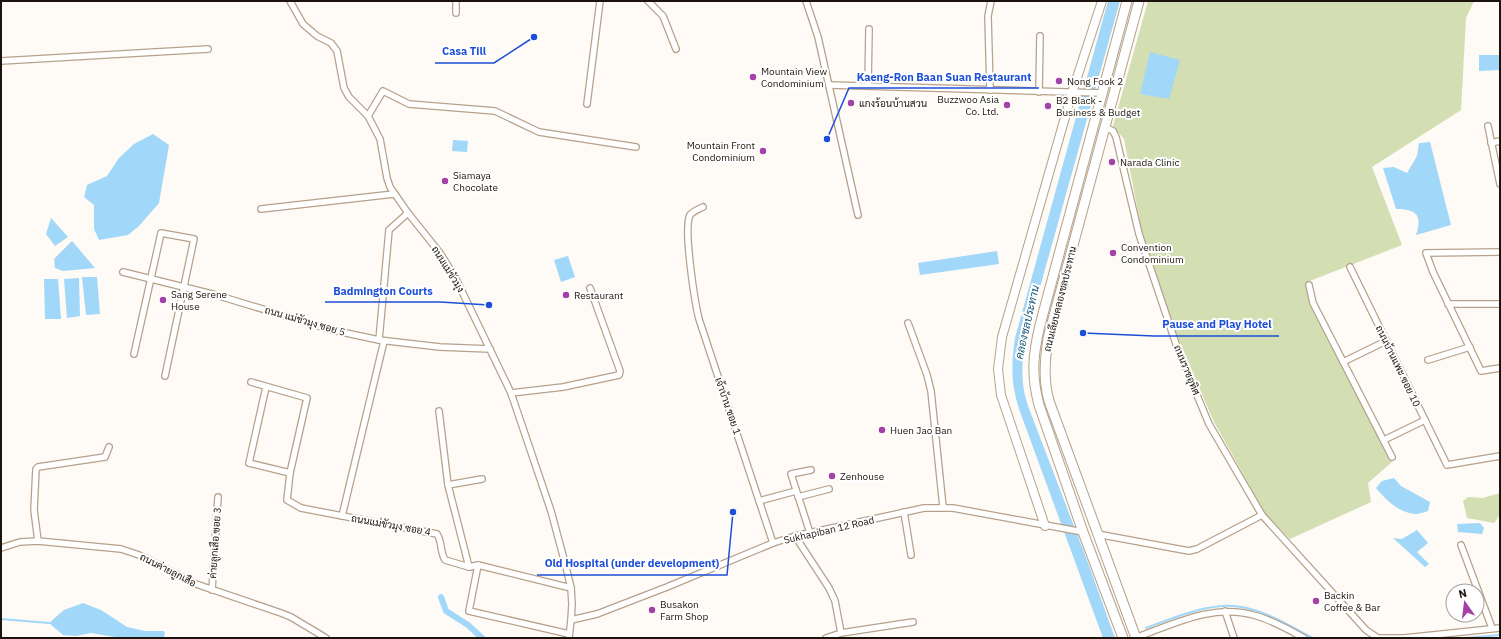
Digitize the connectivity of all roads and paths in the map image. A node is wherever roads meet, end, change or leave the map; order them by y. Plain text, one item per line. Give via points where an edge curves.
1 (290, 1) edge
2 (456, 1) edge
3 (600, 1) edge
4 (648, 1) edge
5 (806, 1) edge
6 (991, 1) edge
7 (1102, 1) edge
8 (1127, 1) edge
9 (1139, 1) edge
10 (456, 13) dead end
11 (869, 29) dead end
12 (1040, 36) dead end
13 (208, 49) dead end
14 (676, 49) dead end
15 (1, 61) edge
16 (829, 85) junction
17 (868, 86) junction
18 (990, 90) junction
19 (1039, 92) junction
20 (1072, 93) junction
21 (1102, 93) junction
22 (587, 104) dead end
23 (368, 116) junction
24 (1094, 124) junction
25 (1488, 126) dead end
26 (1105, 127) junction
27 (1500, 142) edge
28 (1492, 143) junction
29 (636, 147) dead end
30 (1500, 184) edge
31 (394, 194) junction
32 (703, 207) dead end
33 (261, 209) dead end
34 (408, 213) junction
35 (858, 215) dead end
36 (1500, 252) edge
37 (1350, 267) dead end
38 (123, 272) dead end
39 (150, 279) junction
40 (1309, 285) dead end
41 (184, 287) junction
42 (590, 288) dead end
43 (1448, 304) junction
44 (1500, 304) edge
45 (908, 323) dead end
46 (382, 341) junction
47 (1386, 341) junction
48 (1470, 347) junction
49 (490, 349) junction
50 (134, 354) dead end
51 (1428, 360) dead end
52 (1343, 362) junction
53 (1500, 368) edge
54 (165, 376) dead end
55 (251, 382) dead end
56 (266, 387) junction
57 (511, 393) junction
58 (439, 411) dead end
59 (1425, 420) junction
60 (1384, 440) junction
61 (109, 447) dead end
62 (1500, 456) edge
63 (1392, 457) dead end
64 (811, 470) dead end
65 (290, 473) junction
66 (482, 479) dead end
67 (448, 485) junction
68 (830, 489) dead end
69 (797, 494) junction
70 (218, 497) dead end
71 (759, 500) junction
72 (943, 507) junction
73 (904, 512) junction
74 (1088, 512) junction
75 (1078, 514) junction
76 (1262, 515) junction
77 (342, 516) junction
78 (1048, 526) junction
79 (1083, 532) junction
80 (810, 533) junction
81 (1097, 534) junction
82 (795, 536) junction
83 (38, 541) junction
84 (773, 543) junction
85 (1100, 543) junction
86 (1461, 545) dead end
87 (1, 548) edge
88 (912, 555) dead end
89 (478, 566) junction
90 (469, 567) junction
91 (1100, 576) junction
92 (570, 588) junction
93 (212, 590) junction
94 (1225, 611) junction
95 (571, 620) junction
96 (913, 622) dead end
97 (1492, 628) junction
98 (1500, 628) edge
99 (841, 633) junction
100 (569, 636) edge
101 (326, 638) edge
102 (826, 638) edge
103 (1123, 638) edge
104 (1136, 638) edge
105 (1234, 638) edge
106 (1304, 638) edge
107 (1378, 638) edge

1 - 23 street, ถนนแม่ขัวมุง via 303,24 317,36 331,43 337,51 344,88 349,97
2 - 10 street
3 - 22 street
4 - 14 street via 662,16
5 - 16 street via 818,37
6 - 18 street via 988,16
7 - 20 main road
8 - 21 main road, ถนนเลียบคลองชลประทาน
9 - 26 main road, ถนนเลียบคลองชลประทาน
11 - 17 street
12 - 19 street
13 - 15 street
16 - 17 street
16 - 35 street
17 - 18 street
18 - 19 street
19 - 20 street
20 - 21 street
20 - 78 main road via 1002,337 998,369 1004,407
21 - 24 main road, ถนนเลียบคลองชลประทาน
23 - 29 street via 383,91 409,104 495,111 539,132
23 - 31 street, ถนนแม่ขัวมุง via 380,139 387,178
24 - 26 main road
24 - 75 main road, ถนนเลียบคลองชลประทาน via 1040,325 1033,366 1039,405
25 - 28 street
26 - 74 main road, ถนนเลียบคลองชลประทาน via 1048,338 1045,360 1045,387
26 - 76 street, ถนนราชอุทิศ via 1113,131 1116,137 1139,234 1177,346 1209,424
27 - 28 street
28 - 30 street
31 - 33 street
31 - 34 street, ถนนแม่ขัวมุง
32 - 71 street, เจ้าบ้าน ซอย 1 via 693,212 689,219 690,266 695,302
34 - 46 street via 389,230
34 - 49 street, ถนนแม่ขัวมุง via 456,277
36 - 43 street via 1426,253
37 - 47 street, ถนนบ้านแพะ ซอย 10
38 - 39 street, ถนน แม่ขัวมุง ซอย 5
39 - 41 street, ถนน แม่ขัวมุง ซอย 5
39 - 41 street via 161,233 194,240
39 - 50 street
40 - 52 street via 1313,303
41 - 46 street, ถนน แม่ขัวมุง ซอย 5 via 332,330
41 - 54 street
42 - 57 street via 620,371 619,375 563,387
43 - 44 street
43 - 48 street
45 - 72 street via 931,391
46 - 49 street, ถนน แม่ขัวมุง ซอย 5
46 - 77 street
47 - 52 street
47 - 59 street, ถนนบ้านแพะ ซอย 10
48 - 51 street
48 - 53 street via 1481,371
49 - 57 street, ถนนแม่ขัวมุง
52 - 60 street
55 - 56 street
56 - 65 street via 250,463
56 - 65 street via 307,398
57 - 92 street, ถนนแม่ขัวมุง via 551,511
58 - 67 street
59 - 60 street
59 - 62 street, ถนนบ้านแพะ ซอย 10 via 1447,464
60 - 63 street
61 - 83 street via 106,457 36,469 34,510
64 - 69 street via 791,474
65 - 77 street, ถนนแม่ขัวมุง ซอย 4 via 287,500 300,508
66 - 67 street
67 - 90 street
68 - 69 street
69 - 71 street
69 - 80 street
70 - 93 street, ค่ายลูกเสือ ซอย 3
71 - 84 street, เจ้าบ้าน ซอย 1
72 - 73 street, Sukhapiban 12 Road
72 - 78 street, Sukhapiban 12 Road
73 - 80 street, Sukhapiban 12 Road
73 - 88 street
74 - 75 main road via 1092,524 1089,528 1084,526
74 - 81 main road, ถนนเลียบคลองชลประทาน
75 - 79 main road, ถนนเลียบคลองชลประทาน
76 - 81 street via 1189,551
76 - 107 street, ถนนราชอุทิศ via 1366,630
77 - 90 street, ถนนแม่ขัวมุง ซอย 4 via 437,534 445,560
78 - 79 street, Sukhapiban 12 Road
79 - 91 main road, ถนนเลียบคลองชลประทาน
80 - 82 street, Sukhapiban 12 Road
81 - 85 main road, ถนนเลียบคลองชลประทาน
82 - 84 street, Sukhapiban 12 Road
82 - 99 street via 829,588 835,601
83 - 87 street, ถนนค่ายลูกเสือ via 20,542
83 - 93 street, ถนนค่ายลูกเสือ via 121,549
84 - 95 street, Sukhapiban 12 Road via 597,614
85 - 91 main road via 1095,542 1103,563
85 - 104 main road, ถนนเลียบคลองชลประทาน
86 - 97 street
89 - 90 street, ถนนแม่ขัวมุง ซอย 4
89 - 92 street, ถนนแม่ขัวมุง ซอย 4
89 - 100 street via 469,611
91 - 103 main road, ถนนเลียบคลองชลประทาน
92 - 95 street, ถนนแม่ขัวมุง
93 - 101 street, ถนนค่ายลูกเสือ via 291,617
94 - 104 street via 1197,616
94 - 105 street
94 - 106 street via 1257,616
95 - 100 street, ถนนแม่ขัวมุง
96 - 99 street
97 - 98 street
97 - 107 street via 1404,638
99 - 102 street

